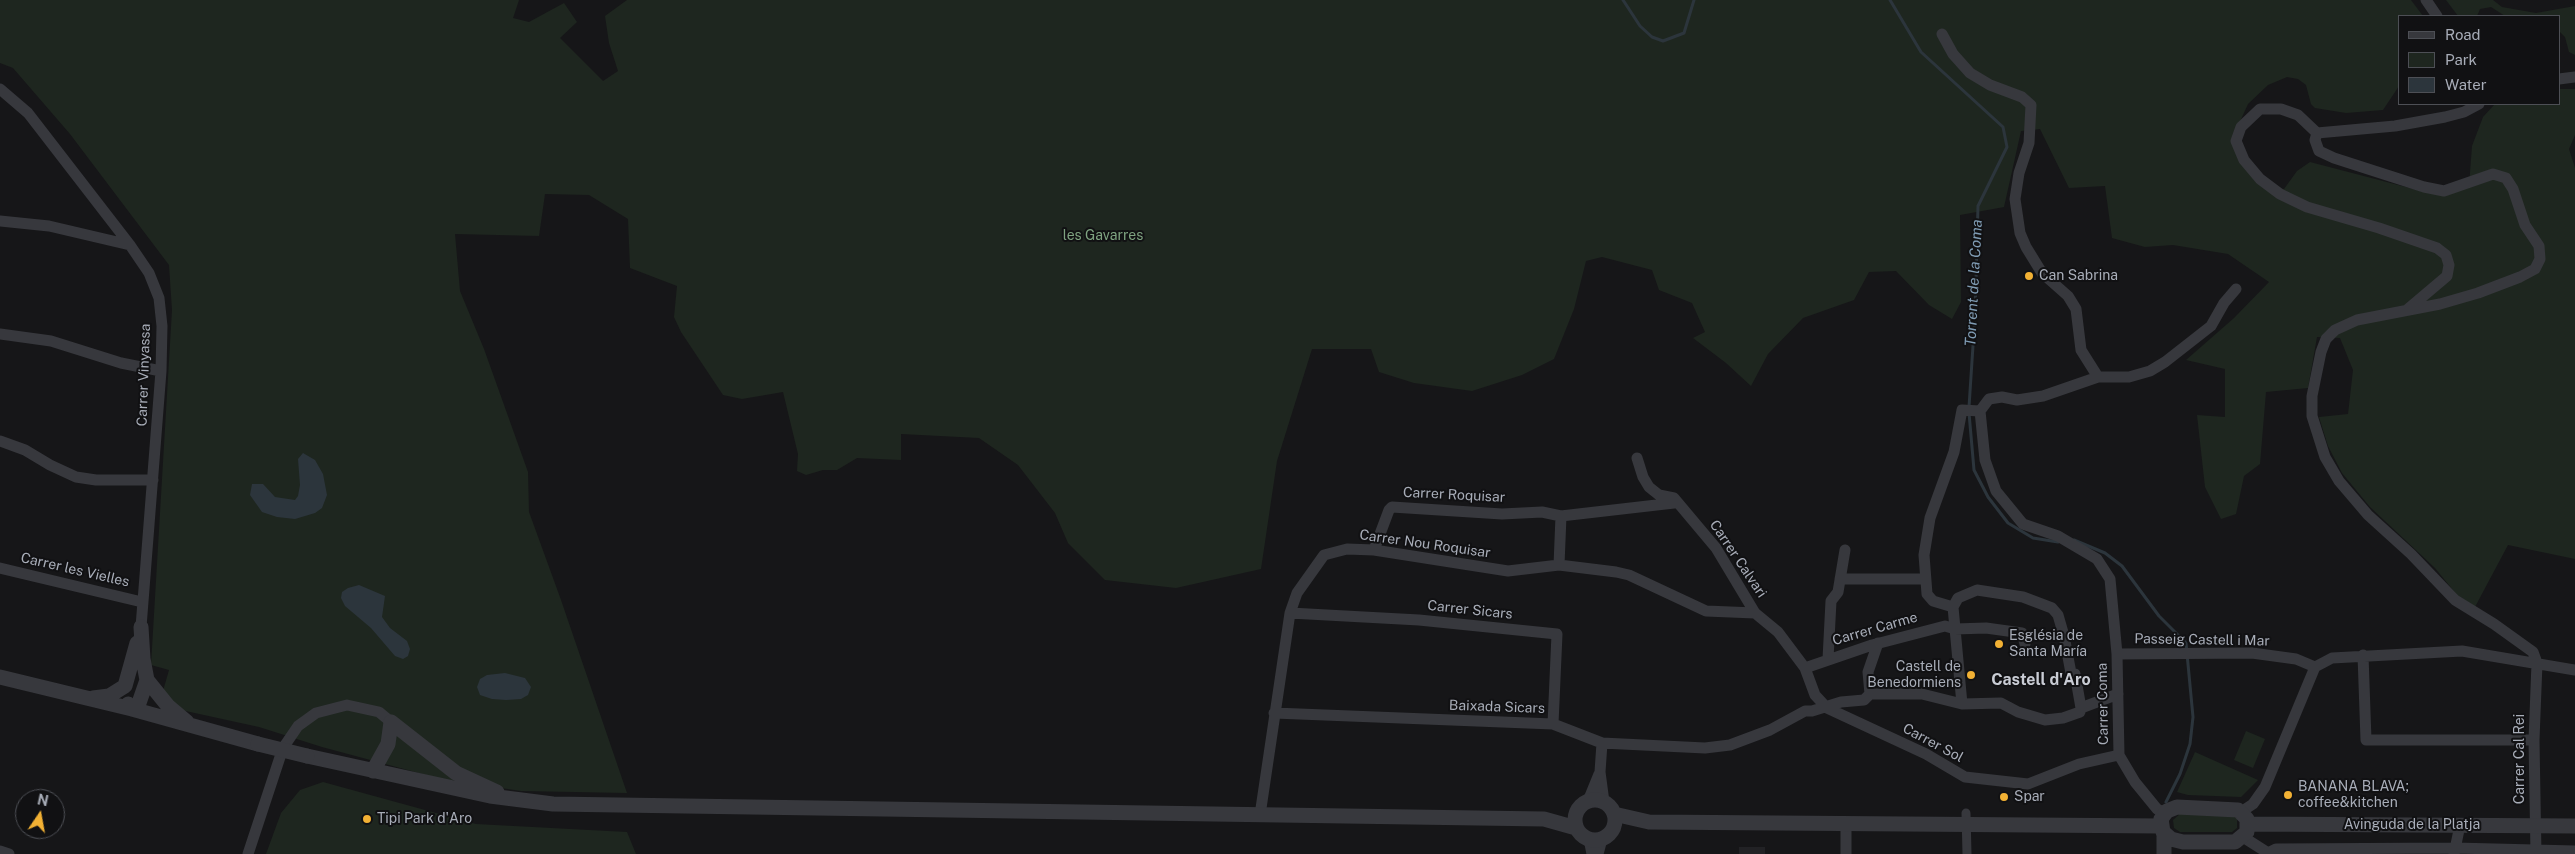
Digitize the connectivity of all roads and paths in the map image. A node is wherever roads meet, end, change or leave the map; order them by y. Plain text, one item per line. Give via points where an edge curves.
1 (2426, 0) edge
2 (2435, 15) edge
3 (1942, 34) dead end
4 (2575, 77) edge
5 (2560, 79) edge
6 (0, 89) edge
7 (2476, 105) edge
8 (2316, 133) junction
9 (0, 221) edge
10 (130, 245) junction
11 (2236, 289) dead end
12 (2408, 309) junction
13 (0, 334) edge
14 (161, 371) junction
15 (2099, 377) junction
16 (1978, 411) junction
17 (0, 441) edge
18 (1637, 458) dead end
19 (153, 480) junction
20 (1679, 504) junction
21 (1560, 516) junction
22 (1374, 550) junction
23 (1845, 550) dead end
24 (1559, 565) junction
25 (0, 568) edge
26 (1840, 579) junction
27 (1925, 579) junction
28 (142, 602) junction
29 (1953, 607) junction
30 (1290, 613) junction
31 (1755, 613) junction
32 (141, 627) junction
33 (1954, 629) junction
34 (1878, 643) junction
35 (2025, 644) dead end
36 (2117, 654) junction
37 (2363, 655) junction
38 (1828, 659) junction
39 (2537, 663) junction
40 (2315, 667) junction
41 (1805, 668) junction
42 (2575, 670) edge
43 (0, 677) edge
44 (148, 680) junction
45 (125, 686) junction
46 (1870, 694) junction
47 (2118, 694) junction
48 (1815, 695) junction
49 (89, 699) junction
50 (1962, 706) junction
51 (1827, 708) junction
52 (2081, 708) junction
53 (132, 709) junction
54 (1804, 711) junction
55 (1274, 713) junction
56 (391, 722) junction
57 (1553, 724) junction
58 (192, 726) junction
59 (2534, 740) junction
60 (1602, 744) junction
61 (2119, 755) junction
62 (373, 771) junction
63 (1600, 772) junction
64 (522, 801) junction
65 (1588, 801) junction
66 (1609, 808) junction
67 (1576, 811) junction
68 (1260, 815) junction
69 (1966, 818) junction
70 (1544, 819) junction
71 (1649, 822) junction
72 (1846, 824) junction
73 (2163, 824) junction
74 (2244, 824) junction
75 (2460, 825) junction
76 (2536, 826) junction
77 (2575, 826) edge
78 (1576, 828) junction
79 (1599, 840) edge
80 (2183, 842) junction
81 (0, 851) edge
82 (2455, 851) edge
83 (2575, 851) edge
84 (2536, 852) edge
85 (9, 854) edge
86 (248, 854) edge
87 (1598, 854) edge
88 (1846, 854) edge
89 (1967, 854) edge
90 (2164, 854) edge
91 (2172, 854) edge
92 (2268, 854) edge

1 - 2 street
3 - 15 street via 1952,54 1970,73 2022,96 2031,105 2029,143 2015,199 2020,233 2042,273 2068,296 2076,310 2081,350
4 - 5 street
6 - 10 street, Carrer Vinyassa via 28,113
7 - 8 street via 2445,117 2395,126
8 - 12 street via 2298,115 2281,109 2260,109 2241,126 2236,141 2244,160 2260,179 2280,194 2307,207 2438,248 2450,265 2447,276
8 - 12 street via 2319,151 2424,187 2444,191 2493,174 2506,178 2513,189 2525,225 2539,246 2540,259 2535,270 2478,293
9 - 10 street via 49,226
10 - 14 street, Carrer Vinyassa via 150,273 158,298 162,326
11 - 15 street via 2211,326 2165,362 2129,378
12 - 39 street via 2357,320 2335,330 2326,339 2312,396 2312,416 2318,438 2340,482 2368,515 2455,600 2533,652
13 - 14 street via 51,341 121,363
14 - 19 street, Carrer Vinyassa
15 - 16 street via 2043,396 2017,400 1989,399
16 - 27 street via 1962,410 1954,452 1930,518 1924,554
16 - 36 street, Carrer Coma via 1985,460 1996,491 2023,524 2058,536 2096,559 2110,579
17 - 19 street via 25,450 76,477
18 - 20 street, Carrer Calvari via 1648,487 1659,495 1674,498
19 - 28 street, Carrer Vinyassa
20 - 21 street, Carrer Roquisar via 1663,503
20 - 31 street, Carrer Calvari via 1716,548
21 - 22 street, Carrer Roquisar via 1542,512 1493,514 1392,507
21 - 24 street
22 - 24 street, Carrer Nou Roquisar via 1508,571
22 - 30 street, Carrer Nou Roquisar via 1346,549 1324,555 1297,593
23 - 26 street
24 - 31 street, Carrer Nou Roquisar via 1629,575 1706,611
25 - 28 street, Carrer les Vielles
26 - 27 street
26 - 38 street via 1838,592 1831,601
27 - 29 street via 1927,594 1933,601
28 - 32 street, Carrer Vinyassa
29 - 33 street
29 - 52 street via 1958,598 1977,590 2023,597 2052,608 2058,615
30 - 55 street, Carrer Nou Roquisar
30 - 57 street, Carrer Sicars via 1419,620 1557,634
31 - 41 street, Carrer Calvari via 1778,632
32 - 44 street
32 - 45 street
33 - 34 street, Carrer Carme via 1945,626
33 - 35 street, Carrer Carme via 1986,628 2022,633
33 - 50 street
34 - 38 street, Carrer Carme
34 - 46 street via 1868,672
36 - 40 street, Passeig Castell i Mar via 2274,655
36 - 47 street, Carrer Coma
37 - 39 street via 2462,651
37 - 40 street via 2332,658
37 - 59 street via 2366,740
38 - 41 street, Carrer Carme
39 - 42 street
39 - 59 street, Carrer Cal Rei
40 - 74 street via 2265,787
41 - 48 street, Carrer Calvari
43 - 49 street
44 - 53 street via 139,703
44 - 58 street via 168,706
45 - 49 street via 109,696
45 - 53 street via 125,701
46 - 50 street, Baixada Sicars via 1922,694
46 - 51 street, Baixada Sicars via 1864,700 1841,702
47 - 52 street, Baixada Sicars
47 - 61 street, Carrer Coma
48 - 51 street, Carrer Sol
48 - 54 street
49 - 53 street
50 - 52 street, Baixada Sicars via 2001,703 2044,720 2063,718 2080,712
51 - 54 street, Baixada Sicars
51 - 61 street, Carrer Sol via 1965,774 2028,784 2079,764
53 - 58 street
54 - 60 street, Baixada Sicars via 1770,730 1730,745 1705,748
55 - 57 street, Baixada Sicars
55 - 68 street, Carrer Nou Roquisar
56 - 62 street via 388,744
56 - 64 street via 456,773
56 - 86 street via 379,712 348,705 316,714 298,726 283,748
57 - 60 street, Baixada Sicars
58 - 62 street, bridge
59 - 76 street, Carrer Cal Rei
60 - 63 street
61 - 73 street via 2157,809
62 - 64 street
63 - 65 street
63 - 66 street
64 - 68 street via 620,806
65 - 66 street
65 - 67 street
66 - 71 street
66 - 79 street
67 - 70 street
67 - 78 street
68 - 70 street
69 - 72 street
69 - 73 street
69 - 89 street
70 - 78 street
71 - 72 street
71 - 79 street
72 - 88 street
73 - 74 street via 2177,807 2234,808
73 - 80 street via 2171,839
73 - 90 street
74 - 75 street, Avinguda de la Platja
74 - 80 street via 2235,842
74 - 92 street
75 - 76 street, Avinguda de la Platja
75 - 82 street
76 - 77 street, Avinguda de la Platja
76 - 84 street, Carrer Cal Rei
78 - 79 street via 1581,835
79 - 87 street
80 - 91 street
81 - 85 street
82 - 84 street
82 - 92 street via 2276,849
83 - 84 street

